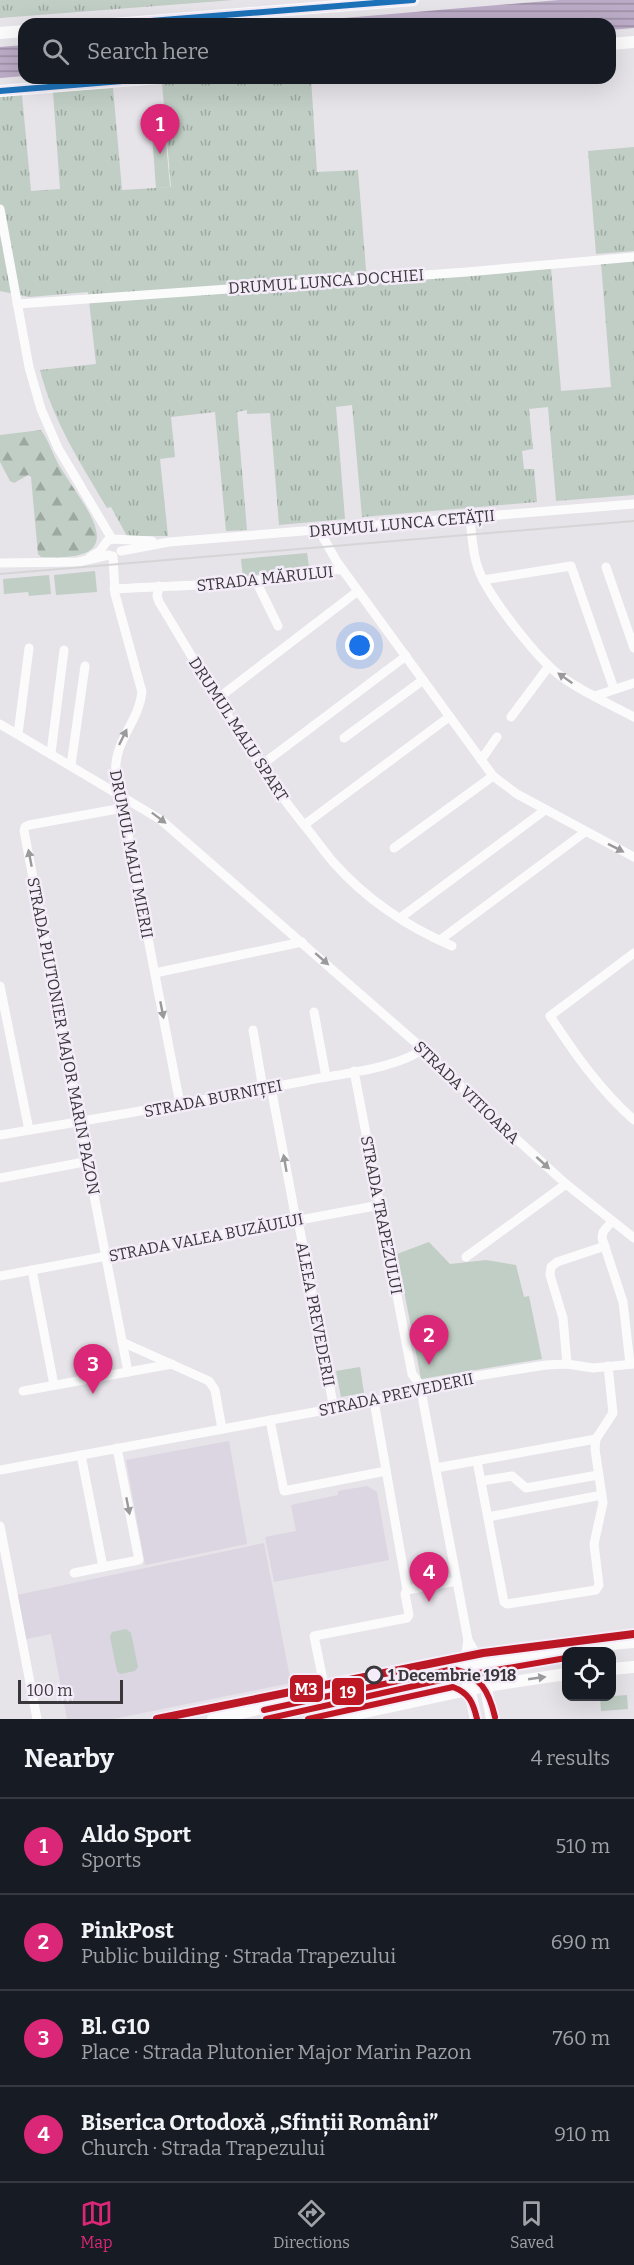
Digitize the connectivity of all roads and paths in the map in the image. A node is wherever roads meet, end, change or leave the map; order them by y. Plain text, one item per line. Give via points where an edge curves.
1 (413, 0) edge
2 (188, 18) edge
3 (18, 32) edge
4 (0, 33) edge
5 (634, 42) edge
6 (616, 44) edge
7 (86, 84) edge
8 (0, 91) edge
9 (0, 209) edge
10 (634, 257) edge
11 (17, 304) junction
12 (634, 504) edge
13 (470, 518) junction
14 (319, 530) junction
15 (112, 547) junction
16 (0, 563) edge
17 (606, 567) dead end
18 (343, 570) junction
19 (483, 580) junction
20 (256, 581) junction
21 (159, 586) junction
22 (114, 589) junction
23 (358, 591) junction
24 (278, 626) dead end
25 (28, 648) dead end
26 (634, 648) edge
27 (64, 650) dead end
28 (406, 656) junction
29 (86, 666) dead end
30 (549, 666) junction
31 (423, 680) junction
32 (634, 683) edge
33 (614, 690) junction
34 (595, 696) junction
35 (217, 699) junction
36 (449, 717) junction
37 (511, 717) dead end
38 (634, 717) edge
39 (0, 724) edge
40 (18, 734) junction
41 (497, 736) dead end
42 (344, 738) dead end
43 (51, 753) junction
44 (481, 760) junction
45 (71, 765) junction
46 (260, 766) junction
47 (493, 776) junction
48 (120, 794) junction
49 (123, 808) junction
50 (545, 810) junction
51 (304, 825) junction
52 (585, 832) junction
53 (394, 848) dead end
54 (634, 857) edge
55 (400, 918) junction
56 (440, 940) junction
57 (302, 942) junction
58 (452, 946) dead end
59 (634, 953) edge
60 (155, 973) junction
61 (0, 986) edge
62 (314, 1012) dead end
63 (253, 1029) dead end
64 (423, 1049) junction
65 (354, 1071) junction
66 (326, 1077) junction
67 (267, 1088) junction
68 (180, 1104) junction
69 (634, 1120) edge
70 (81, 1122) junction
71 (29, 1130) junction
72 (0, 1135) edge
73 (88, 1161) junction
74 (0, 1178) edge
75 (566, 1184) junction
76 (380, 1205) junction
77 (297, 1220) junction
78 (612, 1221) junction
79 (634, 1238) edge
80 (605, 1246) junction
81 (106, 1256) junction
82 (466, 1257) dead end
83 (32, 1270) junction
84 (0, 1276) edge
85 (122, 1342) junction
86 (172, 1364) junction
87 (567, 1364) junction
88 (632, 1364) edge
89 (608, 1366) junction
90 (128, 1372) junction
91 (54, 1385) junction
92 (420, 1385) junction
93 (23, 1391) dead end
94 (374, 1401) junction
95 (334, 1408) junction
96 (270, 1420) junction
97 (222, 1429) junction
98 (596, 1439) junction
99 (117, 1448) junction
100 (81, 1455) junction
101 (477, 1461) junction
102 (436, 1468) junction
103 (0, 1470) edge
104 (386, 1471) junction
105 (598, 1475) junction
106 (481, 1481) junction
107 (602, 1495) junction
108 (488, 1517) junction
109 (0, 1526) edge
110 (103, 1567) junction
111 (74, 1574) dead end
112 (457, 1581) junction
113 (407, 1590) junction
114 (468, 1640) junction
115 (634, 1642) edge
116 (482, 1662) junction
117 (464, 1666) junction
118 (634, 1667) edge
119 (616, 1669) edge
120 (562, 1675) edge
121 (486, 1686) junction
122 (469, 1690) junction
123 (326, 1695) junction
124 (37, 1719) edge
125 (213, 1719) edge
126 (332, 1719) edge
127 (476, 1719) edge
128 (492, 1719) edge

1 - 2 main road
3 - 4 main road
5 - 6 main road
7 - 8 main road
9 - 11 street
10 - 11 street, DRUMUL LUNCA DOCHIEI
11 - 15 street via 45,422 95,508
12 - 13 street, DRUMUL LUNCA CETĂȚII
13 - 14 street, DRUMUL LUNCA CETĂȚII
13 - 19 street via 475,559
14 - 15 street, DRUMUL LUNCA CETĂȚII
14 - 18 street, STRADA MĂRULUI
15 - 16 street, DRUMUL LUNCA CETĂȚII via 78,562
15 - 22 street, DRUMUL MALU MIERII
17 - 26 street
18 - 20 street, STRADA MĂRULUI via 322,569
18 - 23 street, STRADA MĂRULUI
19 - 30 street
19 - 33 street via 571,566
20 - 21 street, STRADA MĂRULUI
20 - 24 street
21 - 22 street, STRADA MĂRULUI
21 - 35 street, DRUMUL MALU SPART via 159,602
48 -> 22 street, DRUMUL MALU MIERII via 117,751 142,692
23 - 28 street, STRADA MĂRULUI
23 - 35 street
25 - 40 street
27 - 43 street
28 - 31 street, STRADA MĂRULUI
28 - 46 street
29 - 45 street
34 -> 30 street
30 - 37 street
31 - 36 street, STRADA MĂRULUI
31 - 42 street
32 - 33 street
33 - 34 street
34 - 38 street
35 - 46 street, DRUMUL MALU SPART
36 - 44 street, STRADA MĂRULUI
36 - 51 street
39 - 40 street, STRADA VITIOARA
40 - 43 street, STRADA VITIOARA
41 - 44 street
43 - 45 street, STRADA VITIOARA
44 - 47 street, STRADA MĂRULUI
45 - 48 street, STRADA VITIOARA
46 - 51 street, DRUMUL MALU SPART
47 - 50 street, STRADA MĂRULUI
47 - 53 street
48 - 49 street, DRUMUL MALU MIERII
48 -> 57 street, STRADA VITIOARA via 161,819
49 - 60 street, DRUMUL MALU MIERII
70 -> 49 street, STRADA PLUTONIER MAJOR MARIN PAZON via 24,831 29,825
50 - 52 street, STRADA MĂRULUI
50 - 55 street
51 - 55 street, DRUMUL MALU SPART via 347,876
52 -> 54 street, STRADA MĂRULUI
52 - 56 street
55 - 56 street, DRUMUL MALU SPART
56 - 58 street, DRUMUL MALU SPART
57 - 60 street
57 -> 64 street, STRADA VITIOARA
59 - 69 street via 550,1016 597,1083
60 -> 68 street, DRUMUL MALU MIERII
61 - 71 street
62 - 66 street
63 - 67 street, ALEEA PREVEDERII
64 - 65 street, STRADA BURNIȚEI via 401,1061
64 -> 75 street, STRADA VITIOARA
65 - 66 street, STRADA BURNIȚEI
65 - 76 street, STRADA TRAPEZULUI
66 - 67 street, STRADA BURNIȚEI
67 - 68 street, STRADA BURNIȚEI
77 -> 67 street, ALEEA PREVEDERII
68 - 70 street, STRADA BURNIȚEI
70 - 71 street, STRADA BURNIȚEI
70 - 73 street, STRADA PLUTONIER MAJOR MARIN PAZON
71 - 72 street, STRADA BURNIȚEI
73 - 74 street
73 - 81 street, STRADA PLUTONIER MAJOR MARIN PAZON
75 - 78 street, STRADA VITIOARA
75 - 82 street
76 - 77 street, STRADA VALEA BUZĂULUI
76 - 92 street, STRADA TRAPEZULUI via 412,1374
77 - 81 street, STRADA VALEA BUZĂULUI
77 - 95 street, ALEEA PREVEDERII
78 - 79 street, STRADA VITIOARA
78 - 80 street via 602,1236
80 - 87 street via 551,1267 563,1318
80 - 88 street, STRADA PREVEDERII via 623,1302
81 - 83 street, STRADA VALEA BUZĂULUI
81 - 85 street, STRADA PLUTONIER MAJOR MARIN PAZON
83 - 84 street, STRADA VALEA BUZĂULUI
83 - 91 street
85 - 86 street
85 - 90 street, STRADA PLUTONIER MAJOR MARIN PAZON
86 - 90 street
86 - 97 street via 209,1381 215,1390
87 - 89 street, STRADA PREVEDERII
87 - 92 street, STRADA PREVEDERII
88 - 89 street, STRADA PREVEDERII
89 - 98 street via 614,1413
90 - 91 street
91 - 93 street
92 - 94 street, STRADA PREVEDERII via 399,1396
92 - 102 street, STRADA TRAPEZULUI
94 - 95 street, STRADA PREVEDERII
94 - 104 street
95 - 96 street, STRADA PREVEDERII
96 - 97 street, STRADA PREVEDERII
96 - 104 street via 284,1491
97 - 99 street, STRADA PREVEDERII
98 - 101 street
98 - 105 street
99 - 100 street, STRADA PREVEDERII
99 -> 110 street via 139,1560
100 - 103 street, STRADA PREVEDERII
100 - 110 street
101 - 102 street
101 - 106 street
102 - 112 street, STRADA TRAPEZULUI
104 - 113 street
105 - 106 street via 526,1488 512,1476
105 - 107 street
106 - 108 street
107 - 108 street
107 - 108 street via 603,1508 594,1544 599,1585 596,1590 507,1604 503,1600
109 - 124 street
110 - 111 street
112 - 113 street
112 - 114 street, STRADA TRAPEZULUI
113 - 123 street via 407,1618 314,1636
114 - 116 street, STRADA TRAPEZULUI
114 - 117 street, STRADA TRAPEZULUI
115 - 116 main road
116 - 117 main road
116 - 121 main road
117 - 122 main road
117 - 123 main road
118 - 119 main road
121 -> 120 main road
121 - 122 main road
121 - 128 main road
122 - 126 main road
122 - 127 main road
123 - 125 main road

